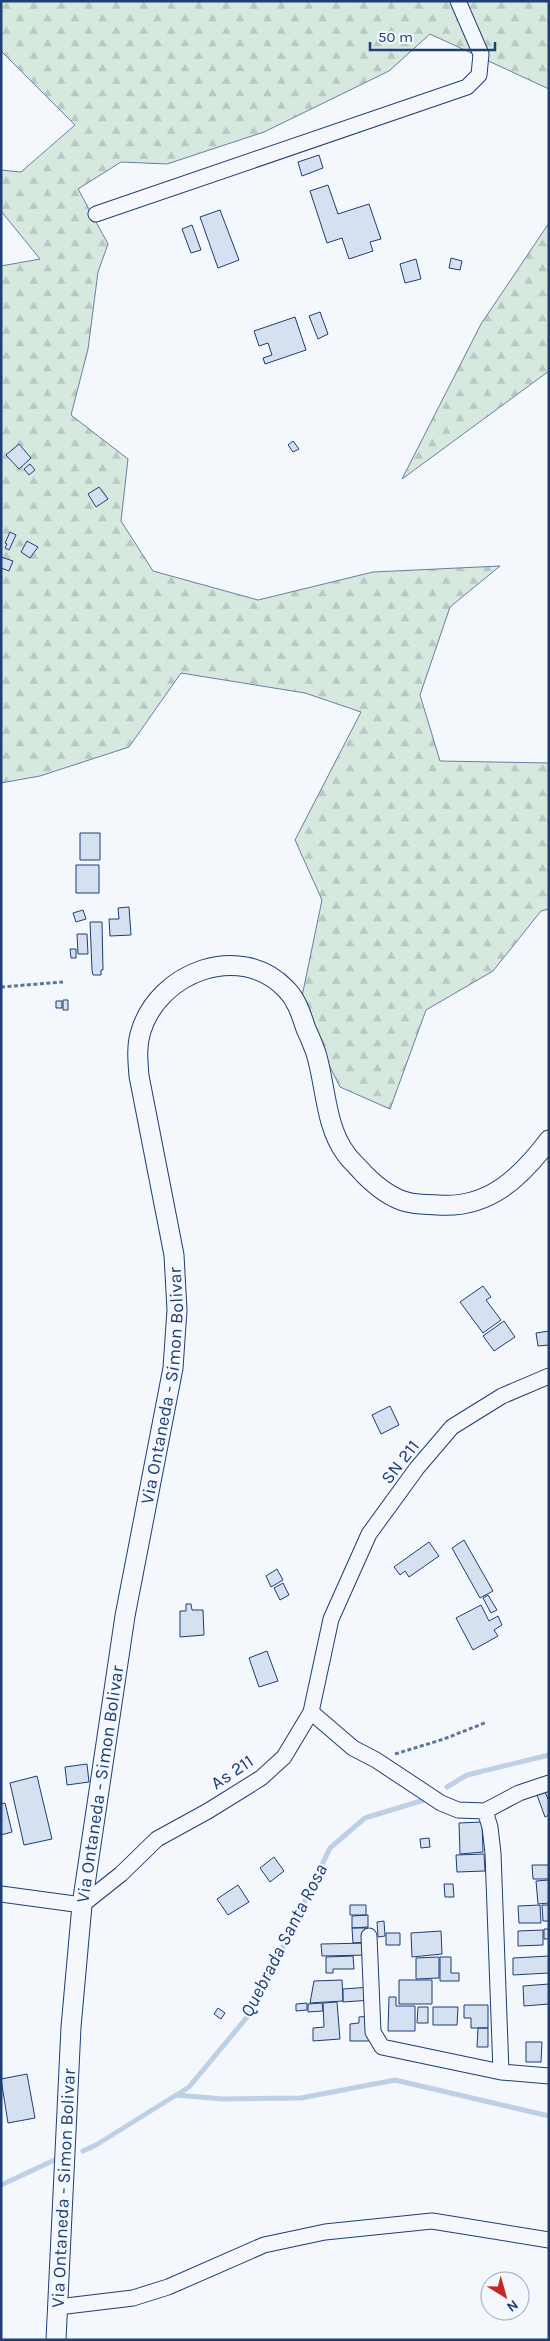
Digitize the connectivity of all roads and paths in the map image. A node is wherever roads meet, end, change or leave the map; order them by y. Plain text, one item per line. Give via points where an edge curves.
1 (458, 1) edge
2 (96, 214) dead end
3 (63, 982) dead end
4 (1, 987) edge
5 (549, 1140) edge
6 (549, 1376) edge
7 (331, 1619) joint
8 (312, 1712) junction
9 (487, 1722) dead end
10 (392, 1755) dead end
11 (549, 1783) edge
12 (485, 1811) junction
13 (1, 1894) edge
14 (82, 1904) junction
15 (369, 1936) dead end
16 (501, 2072) junction
17 (549, 2076) edge
18 (549, 2240) edge
19 (58, 2307) junction
20 (56, 2340) edge

1 - 2 street via 481,54 479,75 467,87
3 - 4 path
5 - 14 street, Via Ontaneda - Simon Bolivar via 528,1168 496,1193 473,1202 441,1205 393,1197 378,1187 346,1154 333,1128 316,1054 299,1005 271,976 233,964 204,970 172,986 149,1014 140,1032 137,1054 174,1255 177,1310 173,1368 125,1616
6 - 7 street, SN 211 via 502,1396 452,1426 369,1534
7 - 8 street, As 211
8 - 12 street via 353,1748 441,1803 458,1810
8 - 14 street, As 211 via 284,1757 261,1778 157,1839
9 - 10 path
11 - 12 street via 519,1793
12 - 16 street via 493,1853
13 - 14 street
14 - 19 street, Via Ontaneda - Simon Bolivar via 71,2027
15 - 16 street via 373,2032 382,2047
16 - 17 street
18 - 19 street via 432,2221 325,2232 264,2245 133,2298
19 - 20 street, Via Ontaneda - Simon Bolivar

